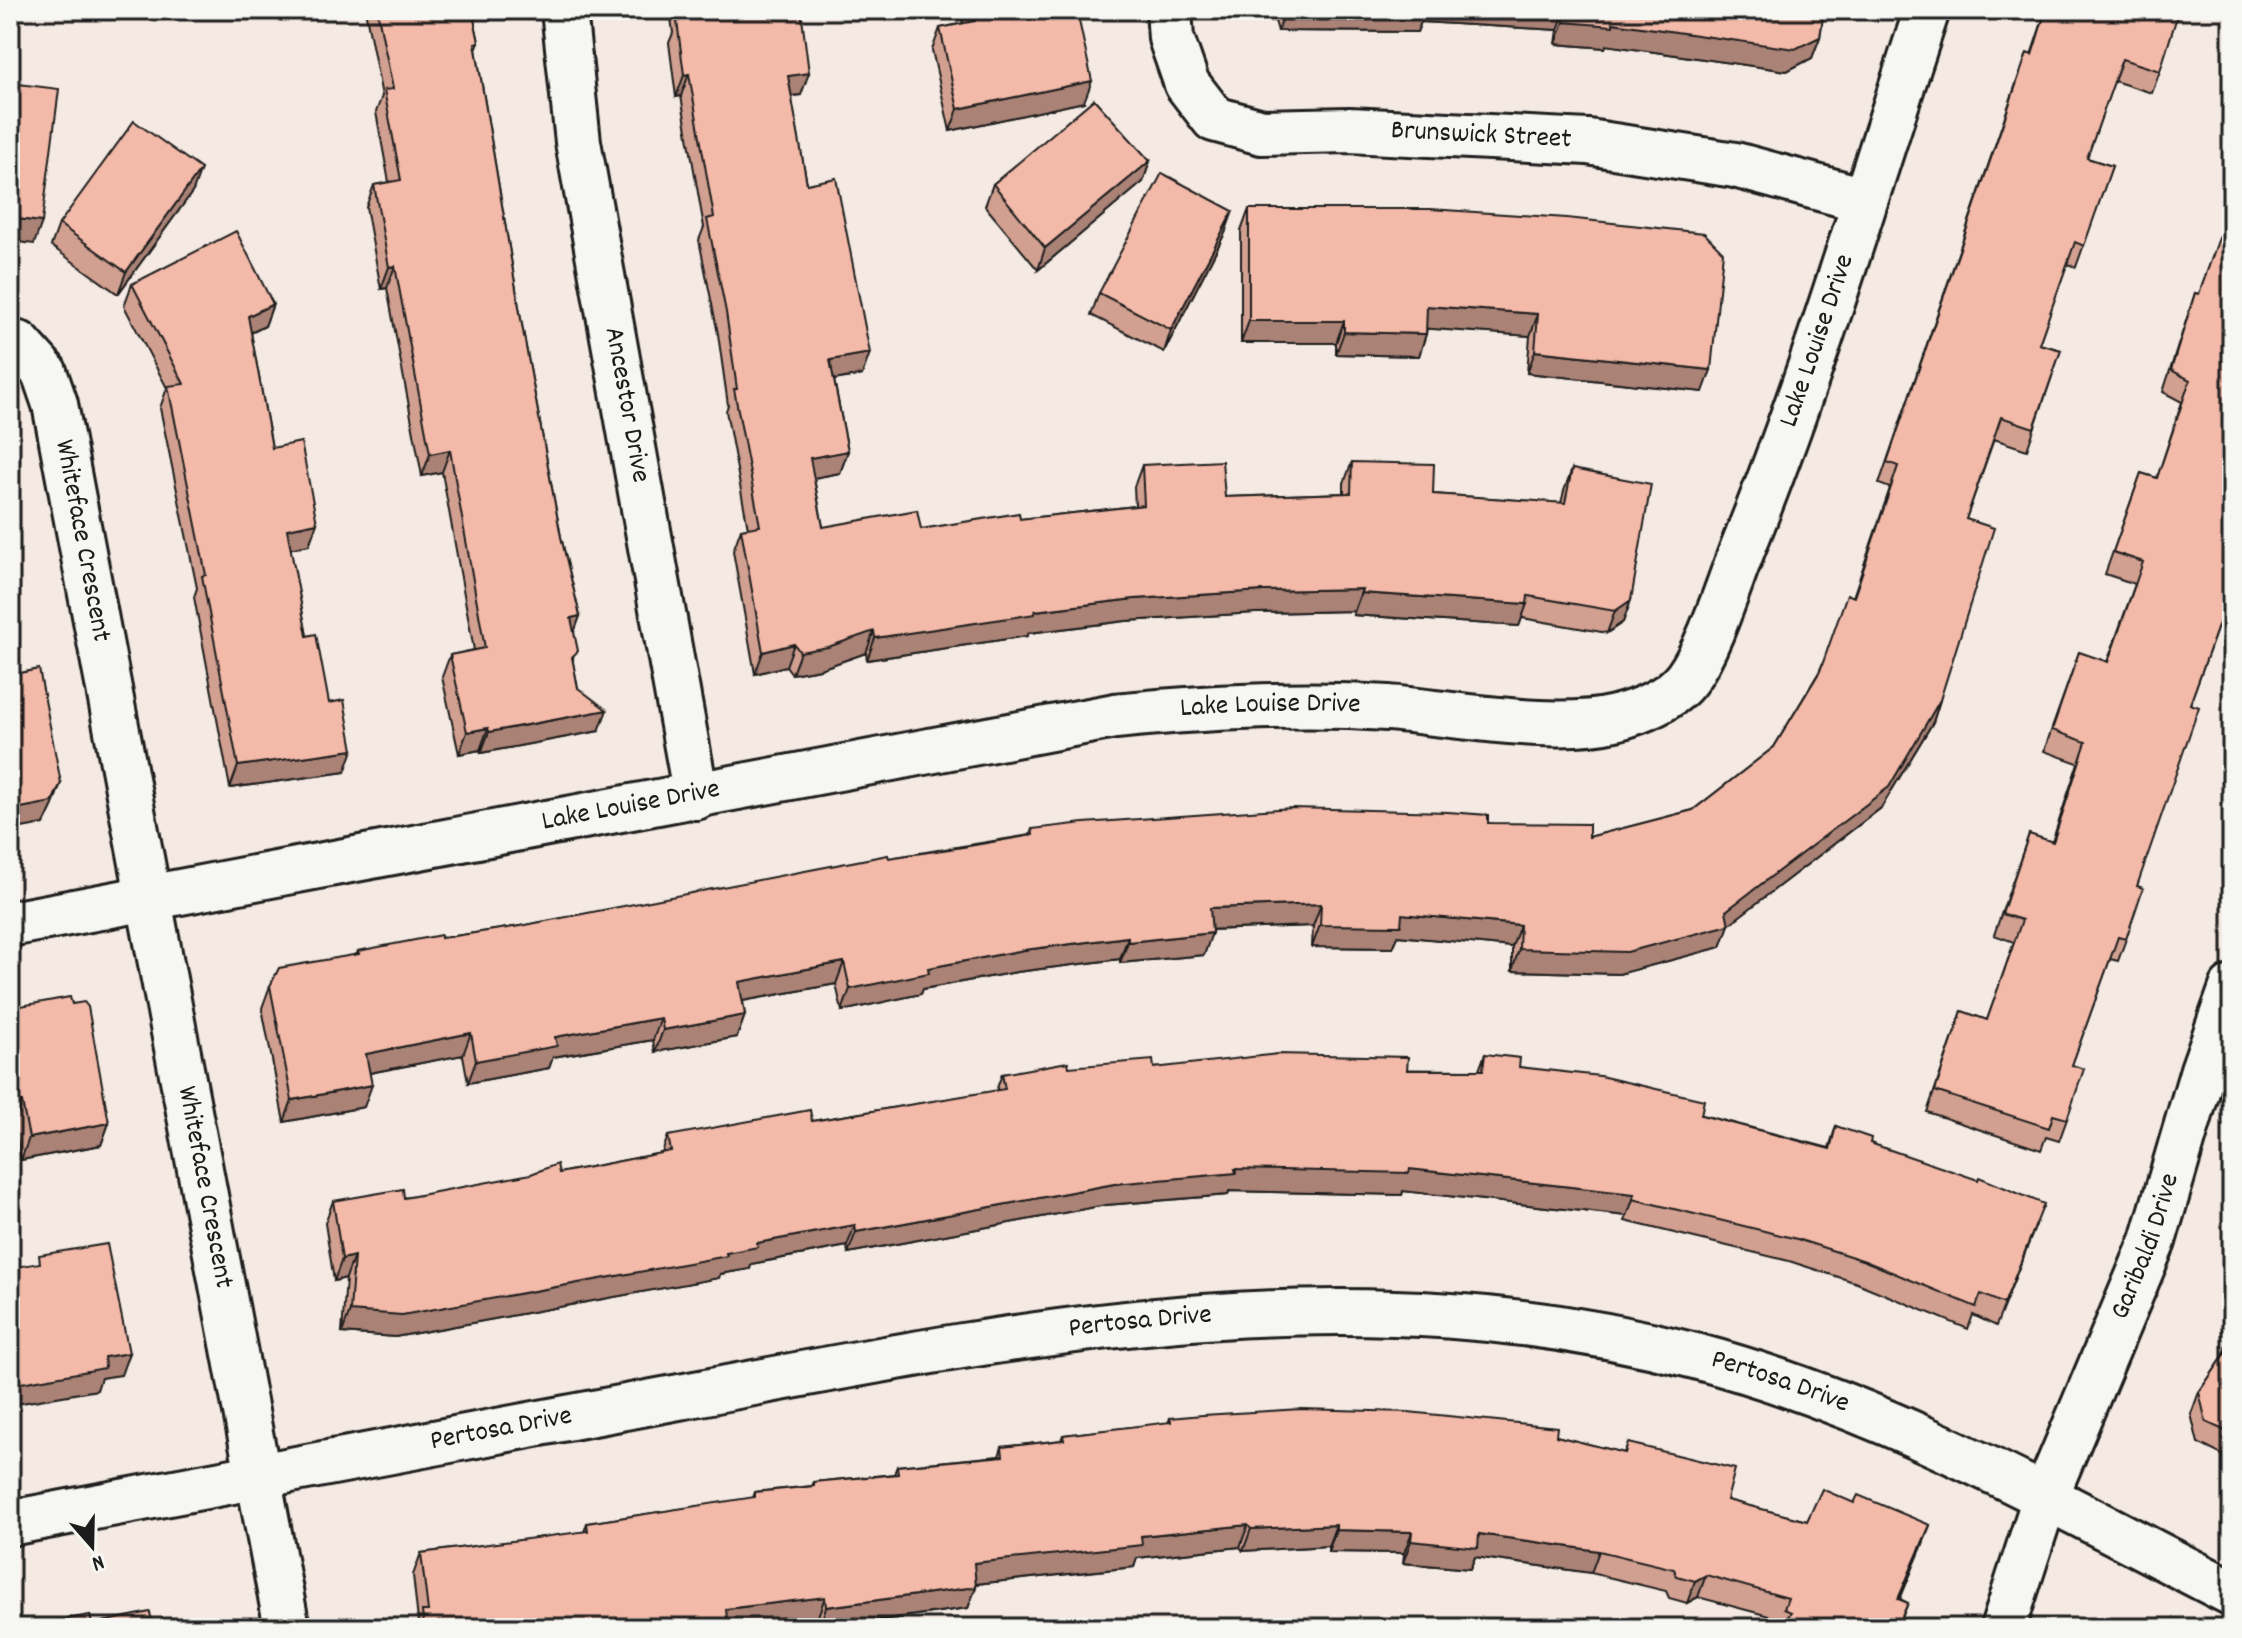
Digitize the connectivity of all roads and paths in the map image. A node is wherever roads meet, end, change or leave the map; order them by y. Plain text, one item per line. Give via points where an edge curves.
1 (564, 10) edge
2 (1169, 10) edge
3 (1927, 10) edge
4 (1864, 200) junction
5 (10, 343) edge
6 (696, 797) junction
7 (146, 900) junction
8 (10, 924) edge
9 (2232, 988) edge
10 (259, 1475) junction
11 (2045, 1498) junction
12 (10, 1523) edge
13 (2232, 1593) edge
14 (287, 1628) edge
15 (2003, 1628) edge

1 - 6 street, Ancestor Drive via 578,142
2 - 4 street, Brunswick Street via 1171,38 1187,84 1214,119 1262,132 1349,130 1588,142 1735,165
3 - 4 street, Lake Louise Drive
4 - 6 street, Lake Louise Drive via 1763,498 1708,634 1687,679 1652,705 1613,719 1584,722 1316,705 1178,710 1080,722
5 - 7 street, Whiteface Crescent via 19,344 44,372 55,404
6 - 7 street, Lake Louise Drive
7 - 8 street
7 - 10 street, Whiteface Crescent
9 - 11 street, Garibaldi Drive via 2153,1241
10 - 11 street, Pertosa Drive via 988,1339 1177,1317 1365,1310 1538,1323 1695,1356 1869,1413
10 - 12 street, Pertosa Drive
10 - 14 street, Whiteface Crescent
11 - 13 street, Pertosa Drive
11 - 15 street, Garibaldi Drive

